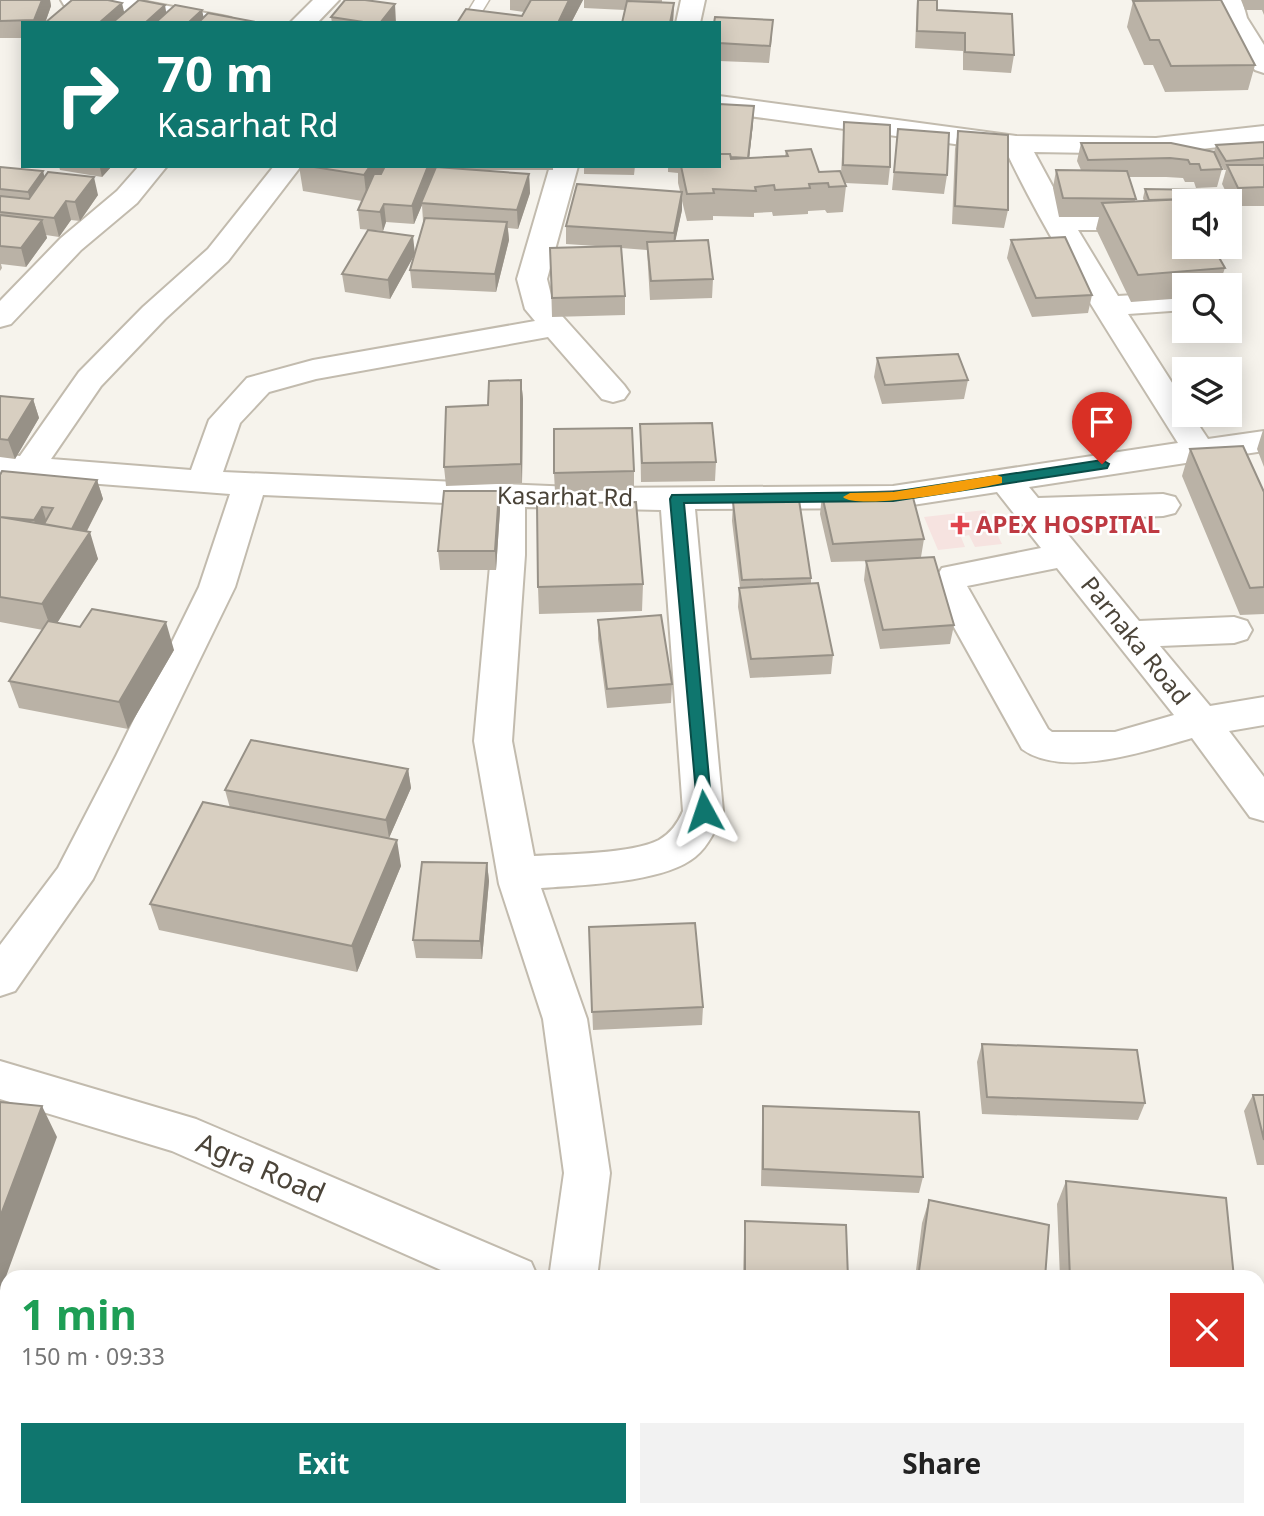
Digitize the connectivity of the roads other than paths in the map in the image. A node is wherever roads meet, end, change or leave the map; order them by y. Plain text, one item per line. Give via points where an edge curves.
1 (72, 0) edge
2 (327, 0) edge
3 (482, 0) edge
4 (693, 0) edge
5 (1230, 0) edge
6 (211, 21) edge
7 (304, 21) edge
8 (469, 21) edge
9 (688, 21) edge
10 (1264, 65) edge
11 (721, 104) edge
12 (1264, 134) edge
13 (1016, 144) junction
14 (152, 168) edge
15 (286, 168) edge
16 (563, 168) edge
17 (89, 192) edge
18 (127, 197) junction
19 (1172, 220) edge
20 (1061, 222) junction
21 (1172, 302) edge
22 (1109, 306) junction
23 (0, 318) edge
24 (555, 327) junction
25 (613, 393) dead end
26 (1264, 441) edge
27 (1199, 451) junction
28 (14, 467) edge
29 (1004, 479) junction
30 (203, 482) junction
31 (249, 484) junction
32 (0, 488) edge
33 (508, 496) junction
34 (677, 499) junction
35 (1163, 505) dead end
36 (1029, 510) junction
37 (1064, 555) junction
38 (1234, 630) dead end
39 (1129, 634) junction
40 (1264, 711) edge
41 (1201, 722) junction
42 (1264, 806) edge
43 (518, 879) junction
44 (0, 978) edge
45 (0, 1080) edge
46 (496, 1270) edge
47 (574, 1270) edge

1 - 6 street
2 - 7 street
3 - 8 lane
4 - 9 street
5 - 10 street via 1235,18
11 - 13 street
12 - 13 street via 1156,146
13 - 20 street
14 - 18 street
15 - 28 street via 218,255 90,379
16 - 24 street via 532,279 540,309
17 - 18 street
18 - 23 street via 71,244
19 - 20 street
20 - 22 street
21 - 22 street
22 - 27 street
24 - 25 street
24 - 30 street via 313,370 258,385 225,421
26 - 27 street, Kasarhat Rd
27 - 29 street, Kasarhat Rd
28 - 30 street, Kasarhat Rd
28 - 32 street
29 - 34 street, Kasarhat Rd via 893,497
29 - 36 street, Parnaka Road
30 - 31 street, Kasarhat Rd
31 - 33 street, Kasarhat Rd
31 - 44 street via 216,587 135,756 73,879
33 - 34 street, Kasarhat Rd
33 - 43 street via 508,555 493,741
34 - 43 street via 704,811 694,834 675,850 652,860
35 - 36 street
36 - 37 street, Parnaka Road
37 - 39 street, Parnaka Road
37 - 41 street via 954,577 948,586 1035,739 1045,746 1115,746
38 - 39 street
39 - 41 street, Parnaka Road
40 - 41 street
41 - 42 street, Parnaka Road
43 - 47 street via 565,1019 587,1173
45 - 46 street, Agra Road via 180,1132

